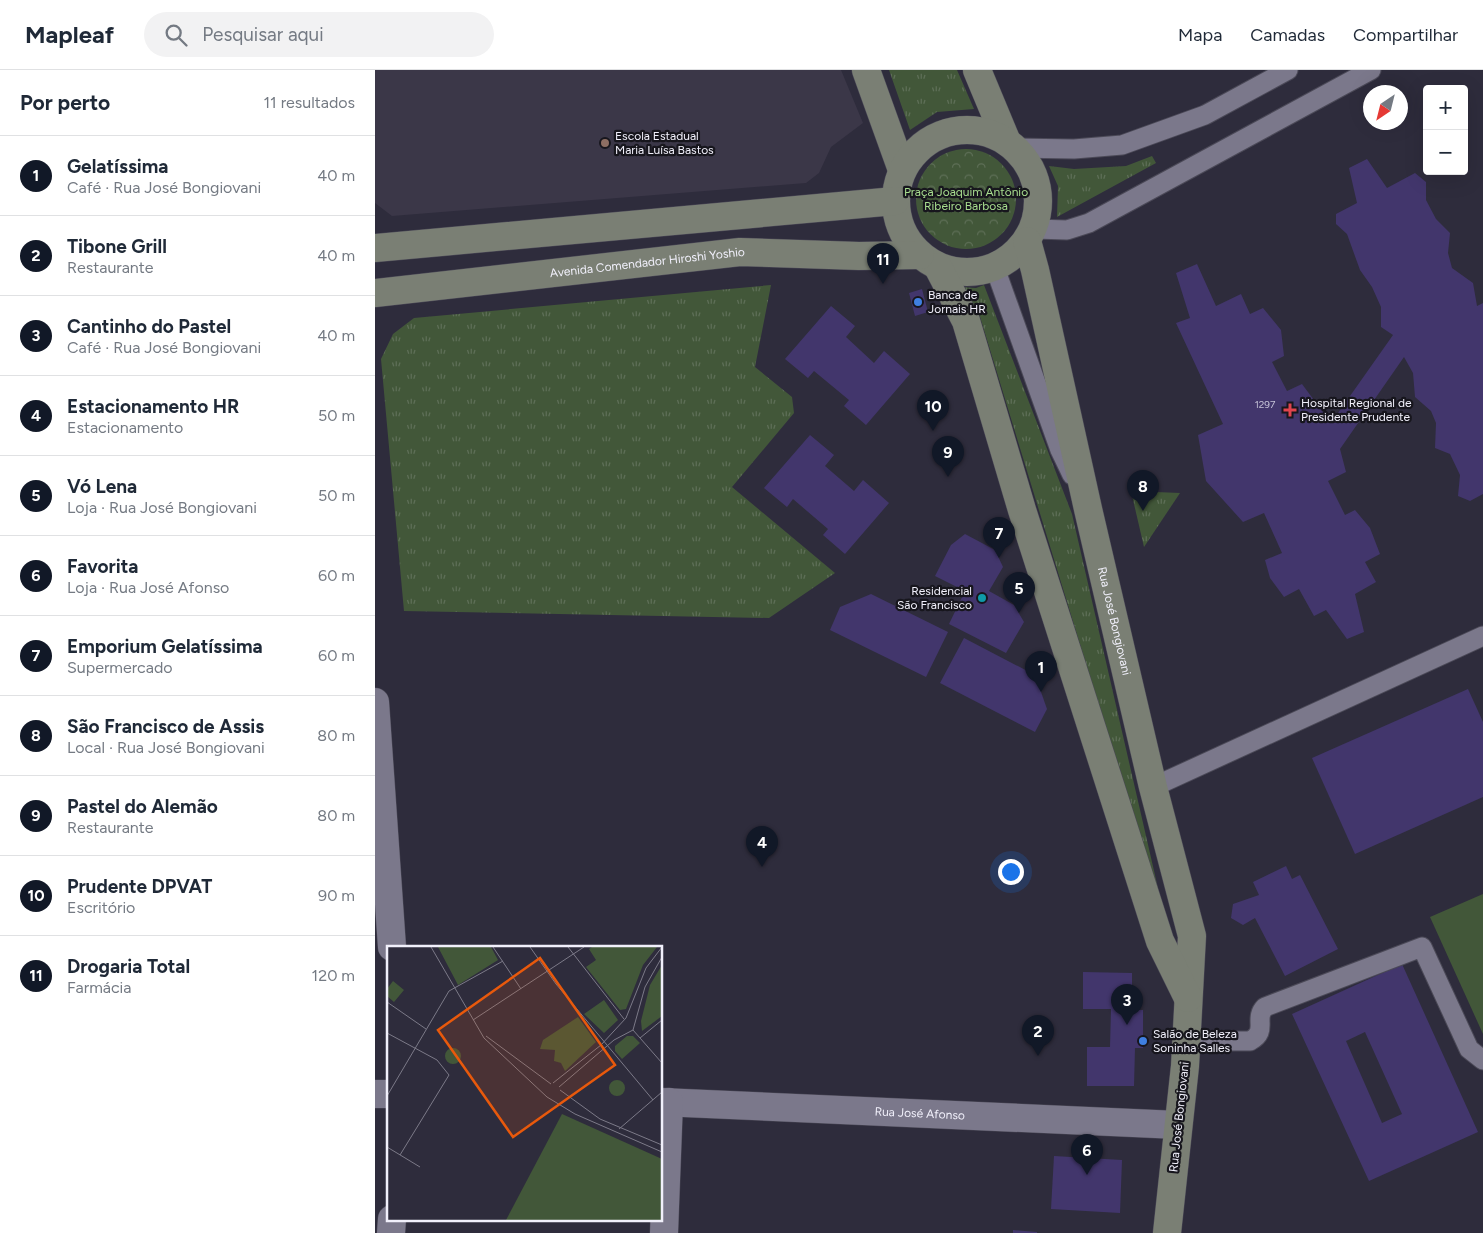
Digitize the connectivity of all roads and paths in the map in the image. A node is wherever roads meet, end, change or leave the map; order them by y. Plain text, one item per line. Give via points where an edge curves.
1 (866, 70) edge
2 (977, 70) edge
3 (1288, 70) edge
4 (1371, 70) edge
5 (1011, 145) junction
6 (902, 170) junction
7 (895, 201) junction
8 (1031, 235) junction
9 (375, 248) edge
10 (929, 261) junction
11 (995, 268) junction
12 (375, 292) edge
13 (1088, 509) junction
14 (1483, 636) edge
15 (375, 702) edge
16 (1153, 787) junction
17 (392, 946) edge
18 (1190, 1002) junction
19 (1187, 1041) junction
20 (1483, 1060) edge
21 (665, 1102) edge
22 (1177, 1125) junction
23 (392, 1220) edge
24 (391, 1233) edge
25 (665, 1233) edge
26 (1167, 1233) edge

1 - 6 street
2 - 5 street
3 - 5 lane via 1205,114 1122,146 1074,149
4 - 8 lane via 1089,223
5 - 6 street via 988,133 968,130 947,132 918,149
5 - 8 street via 1029,166 1037,187 1038,209
6 - 7 street
7 - 9 street
7 - 10 street via 898,221 906,240
8 - 11 street via 1010,259
8 - 13 street, Rua José Bongiovani via 1035,270
10 - 11 street via 957,273 977,273
10 - 12 street, Avenida Comendador Hiroshi Yoshio via 740,252
10 - 18 street via 966,321 1022,510 1160,941
11 - 13 lane via 1060,450
13 - 16 street, Rua José Bongiovani
14 - 16 lane
15 - 17 street
16 - 18 street, Rua José Bongiovani via 1192,936
18 - 19 street, Rua José Bongiovani
19 - 20 lane via 1250,1041 1257,1038 1261,1030 1260,1016 1265,1007 1422,947 1469,1049
19 - 22 street, Rua José Bongiovani
21 - 22 street, Rua José Afonso
21 - 25 street
22 - 26 street, Rua José Bongiovani
23 - 24 street

